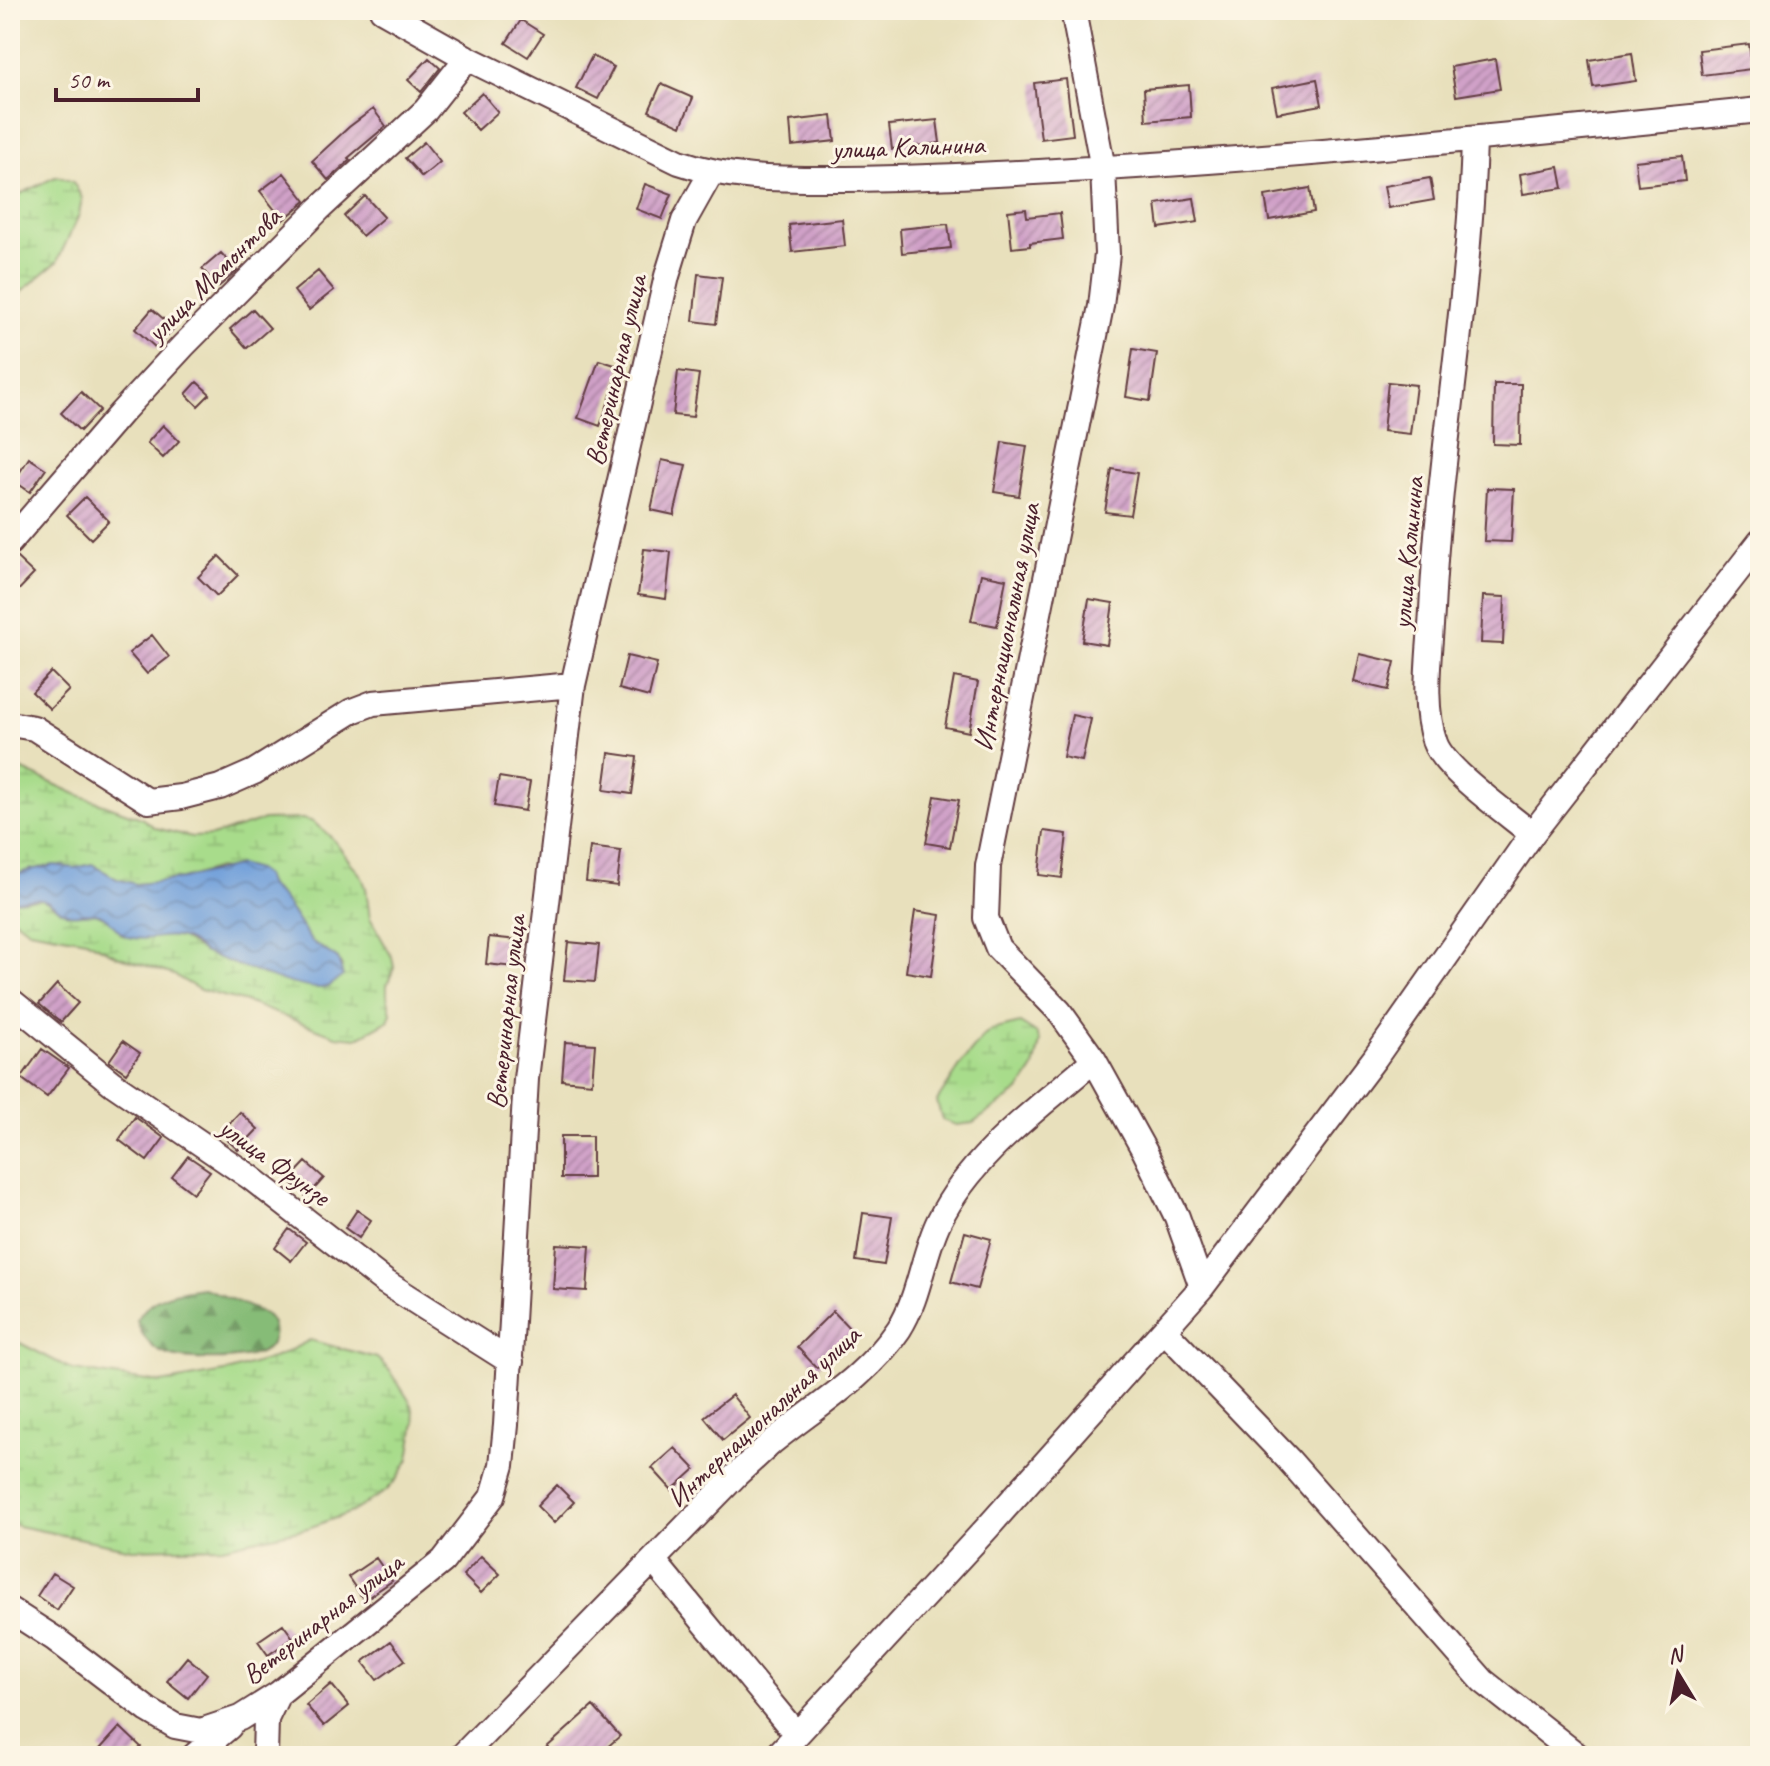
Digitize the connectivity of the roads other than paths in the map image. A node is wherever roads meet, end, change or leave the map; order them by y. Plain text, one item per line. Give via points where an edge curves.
1 (382, 10) edge
2 (1073, 10) edge
3 (467, 58) junction
4 (1760, 110) edge
5 (1474, 139) junction
6 (1103, 169) junction
7 (711, 173) junction
8 (10, 542) edge
9 (1760, 542) edge
10 (573, 685) junction
11 (10, 724) edge
12 (1532, 834) junction
13 (10, 1000) edge
14 (1094, 1060) junction
15 (1202, 1287) junction
16 (1165, 1331) junction
17 (511, 1362) junction
18 (653, 1560) junction
19 (10, 1610) edge
20 (278, 1694) junction
21 (240, 1718) junction
22 (796, 1734) junction
23 (194, 1756) edge
24 (265, 1756) edge
25 (462, 1756) edge
26 (777, 1756) edge
27 (1578, 1756) edge

1 - 3 street, улица Калинина
2 - 6 street, Интернациональная улица
3 - 7 street, улица Калинина via 625,137
3 - 8 street, улица Мамонтова via 426,110 172,357
4 - 5 street, улица Калинина
5 - 6 street, улица Калинина
5 - 12 street, улица Калинина via 1427,702 1435,746 1460,775
6 - 7 street, улица Калинина via 883,179 755,179
6 - 14 street, Интернациональная улица via 1107,254 1101,306 988,866 986,918 998,948 1059,1011
7 - 10 street, Ветеринарная улица via 684,221 667,276
9 - 12 street
10 - 11 street via 373,703 220,787 148,801 34,728
10 - 17 street, Ветеринарная улица via 526,1079
12 - 15 street via 1375,1058
13 - 17 street, улица Фрунзе via 112,1083 250,1177 385,1282
14 - 15 street, Интернациональная улица via 1177,1217
14 - 18 street, Интернациональная улица via 993,1146 953,1197 900,1328 880,1352 771,1443
15 - 16 street
16 - 22 street
16 - 27 street via 1288,1459 1483,1681
17 - 20 street, Ветеринарная улица via 502,1465 493,1496 443,1561
18 - 22 street
18 - 25 street, Интернациональная улица
19 - 21 street, Ветеринарная улица via 175,1726 201,1731
20 - 21 street, Ветеринарная улица
20 - 24 street via 266,1719
21 - 23 street
22 - 26 street

